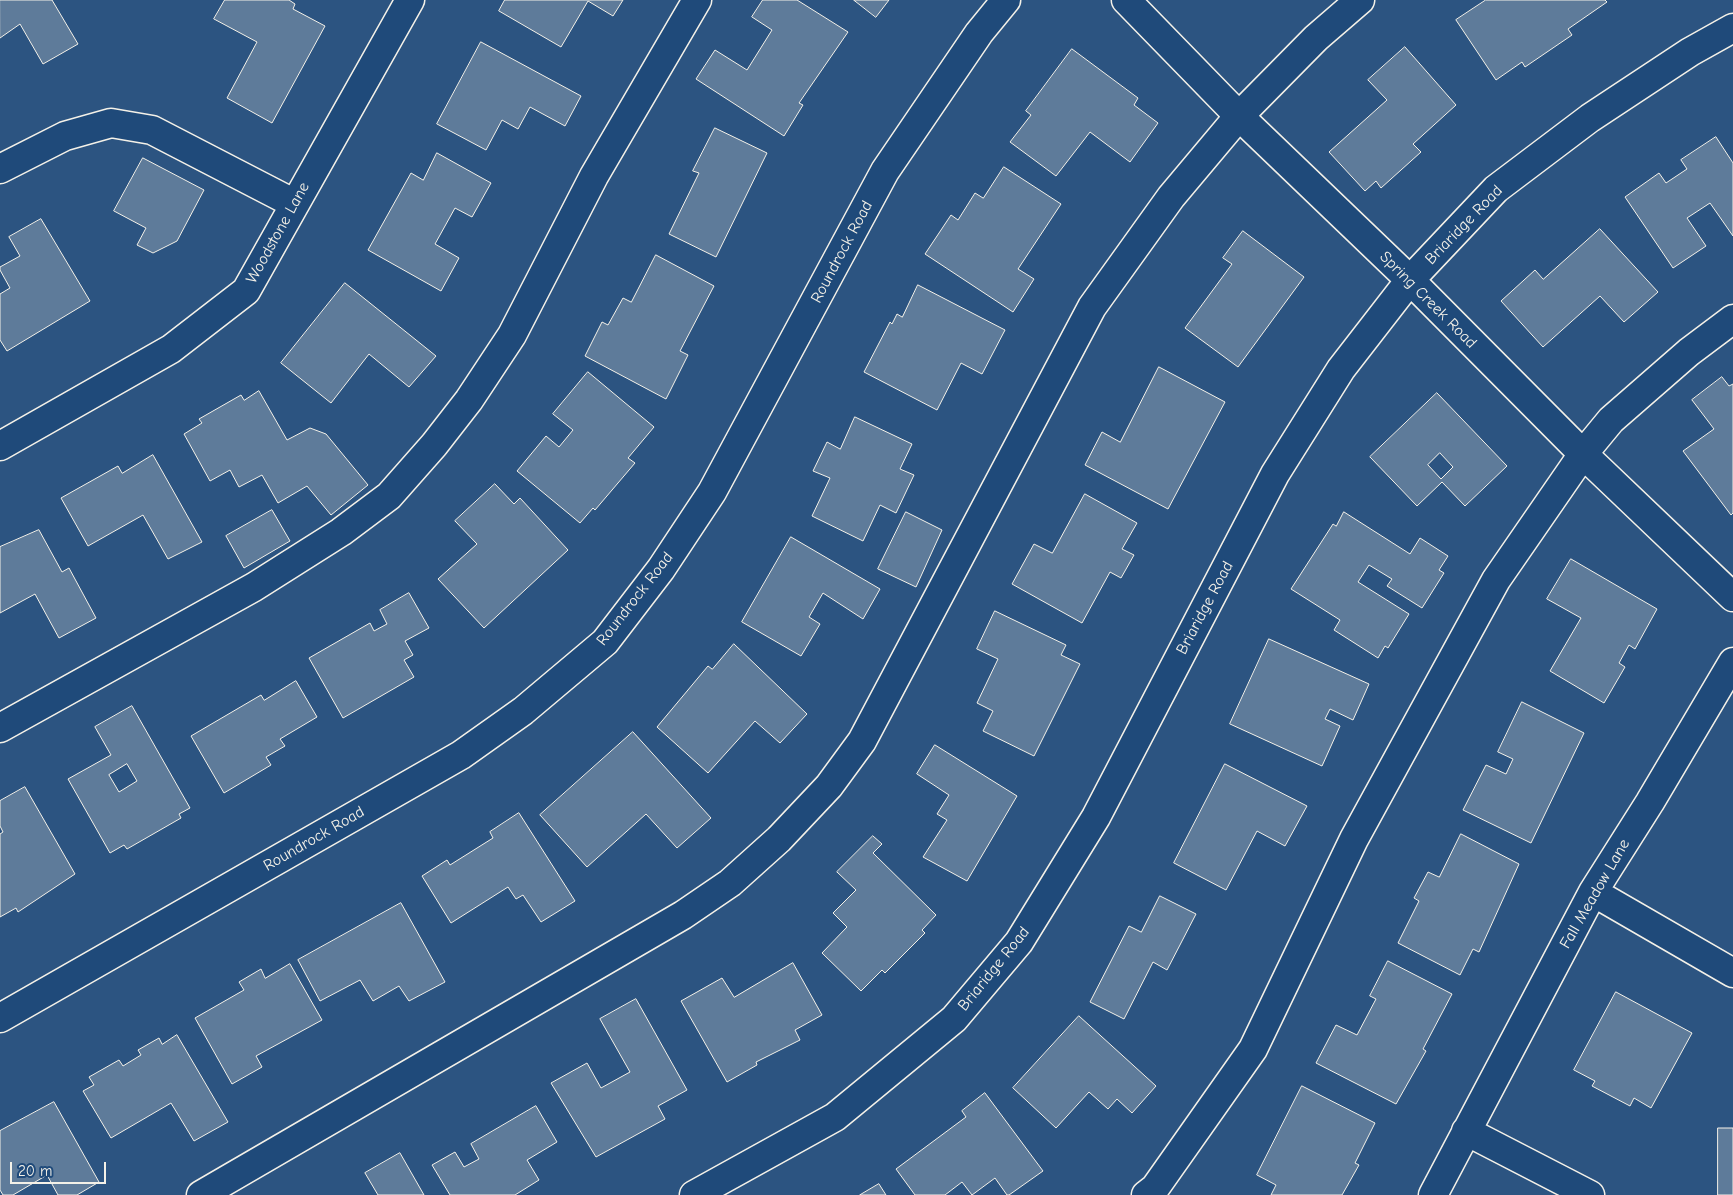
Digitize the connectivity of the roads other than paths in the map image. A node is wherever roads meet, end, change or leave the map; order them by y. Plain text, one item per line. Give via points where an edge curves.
1 (410, 0) edge
2 (698, 0) edge
3 (1006, 0) edge
4 (1126, 0) edge
5 (1360, 0) edge
6 (1733, 28) edge
7 (1239, 116) junction
8 (0, 169) edge
9 (294, 204) junction
10 (1410, 280) junction
11 (1733, 319) edge
12 (0, 446) edge
13 (1583, 454) junction
14 (1733, 597) edge
15 (1733, 662) edge
16 (0, 728) edge
17 (1593, 892) junction
18 (1733, 972) edge
19 (0, 1018) edge
20 (1466, 1131) junction
21 (201, 1195) edge
22 (694, 1195) edge
23 (1146, 1195) edge
24 (1433, 1195) edge
25 (1590, 1195) edge

1 - 9 street, Woodstone Lane
2 - 16 street via 594,176 512,335 469,400 389,496 341,532 254,587
3 - 19 street, Roundrock Road via 979,33 885,171 712,492 661,570 605,642 523,711 461,755
4 - 7 street, Spring Creek Road
5 - 7 street via 1316,38
6 - 10 street, Briaridge Road via 1690,52 1590,118 1496,189
7 - 10 street, Spring Creek Road
7 - 21 street via 1171,197 1092,306 862,741 829,786 779,839 730,883 683,915
8 - 9 street via 65,136 111,123 152,130
9 - 12 street, Woodstone Lane via 246,291 171,349
10 - 13 street, Spring Creek Road
10 - 22 street, Briaridge Road via 1341,369 1275,474 1096,818 1019,942 954,1019 835,1117
11 - 13 street via 1689,352 1611,420
13 - 14 street, Spring Creek Road
13 - 23 street via 1496,580 1354,839 1254,1049 1156,1188
15 - 17 street, Fall Meadow Lane
17 - 18 street
17 - 20 street, Fall Meadow Lane
20 - 24 street, Fall Meadow Lane
20 - 25 street

